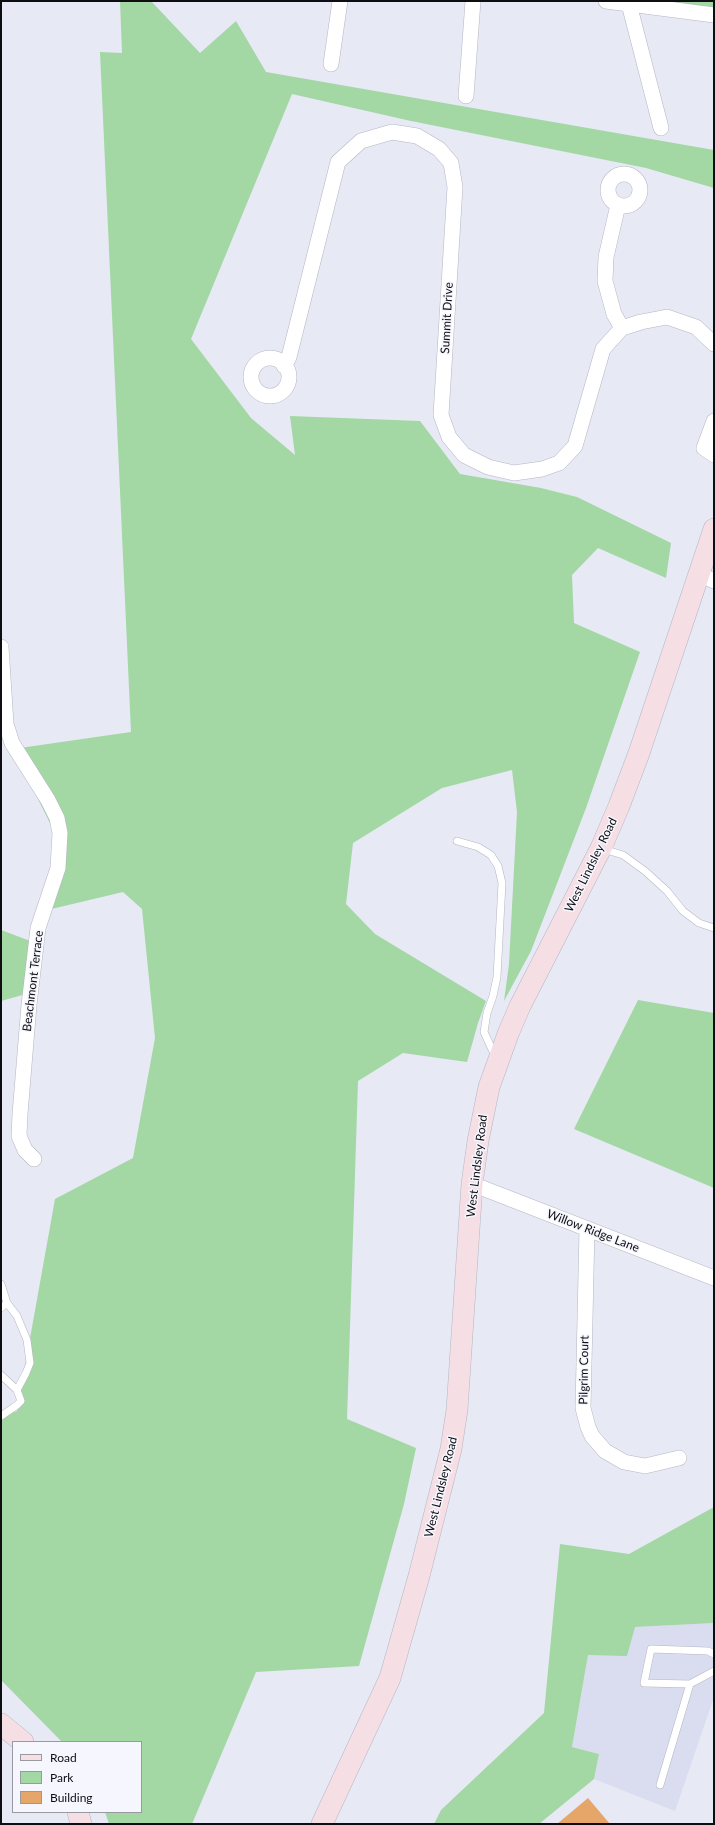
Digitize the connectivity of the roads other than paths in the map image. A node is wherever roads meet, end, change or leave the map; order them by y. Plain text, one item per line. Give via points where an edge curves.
1 (340, 1) edge
2 (472, 1) edge
3 (606, 1) edge
4 (629, 4) junction
5 (714, 15) edge
6 (331, 64) dead end
7 (466, 96) dead end
8 (661, 128) dead end
9 (618, 205) dead end
10 (622, 328) junction
11 (714, 344) edge
12 (284, 366) dead end
13 (714, 421) edge
14 (714, 455) edge
15 (714, 529) edge
16 (706, 577) edge
17 (1, 647) edge
18 (457, 841) dead end
19 (601, 848) junction
20 (714, 928) edge
21 (498, 1061) junction
22 (34, 1158) dead end
23 (472, 1184) junction
24 (587, 1229) junction
25 (714, 1278) edge
26 (1, 1284) edge
27 (4, 1305) edge
28 (1, 1375) edge
29 (17, 1390) junction
30 (1, 1416) edge
31 (678, 1458) dead end
32 (714, 1654) edge
33 (714, 1672) edge
34 (690, 1684) junction
35 (1, 1724) edge
36 (22, 1741) edge
37 (660, 1785) dead end
38 (78, 1813) edge
39 (81, 1824) edge
40 (322, 1824) edge

1 - 6 street
2 - 7 street
3 - 4 street
4 - 5 street
4 - 8 street
9 - 10 street via 606,257 605,281 614,314
10 - 11 street via 667,317 696,327
10 - 12 street, Summit Drive via 603,349 574,446 559,463 542,469 514,473 488,467 464,455 449,436 441,415 455,187 451,163 438,149 417,136 392,132 362,141 338,162 289,357
13 - 14 street via 704,448
15 - 16 street, West Lindsley Road
16 - 19 street, West Lindsley Road
17 - 22 street, Beachmont Terrace via 6,724 12,743 48,800 57,818 60,833 58,868 38,928 20,1114 19,1136 25,1150
18 - 21 lane via 478,847 491,856 498,866 501,878 497,977 484,1032
19 - 20 lane via 623,855 646,871 683,911 699,923
19 - 21 street, West Lindsley Road via 520,1006
21 - 23 street, West Lindsley Road via 483,1114
23 - 24 street, Willow Ridge Lane
23 - 40 street, West Lindsley Road via 457,1410 451,1449 390,1678
24 - 25 street, Willow Ridge Lane
24 - 31 street, Pilgrim Court via 583,1408 588,1427 605,1451 624,1462 645,1466
26 - 27 lane
27 - 29 lane via 17,1316 27,1340 30,1363
28 - 29 lane
29 - 30 lane via 21,1400
32 - 34 lane via 708,1651 651,1649 644,1683
33 - 34 lane
34 - 37 lane
35 - 36 street
38 - 39 street

